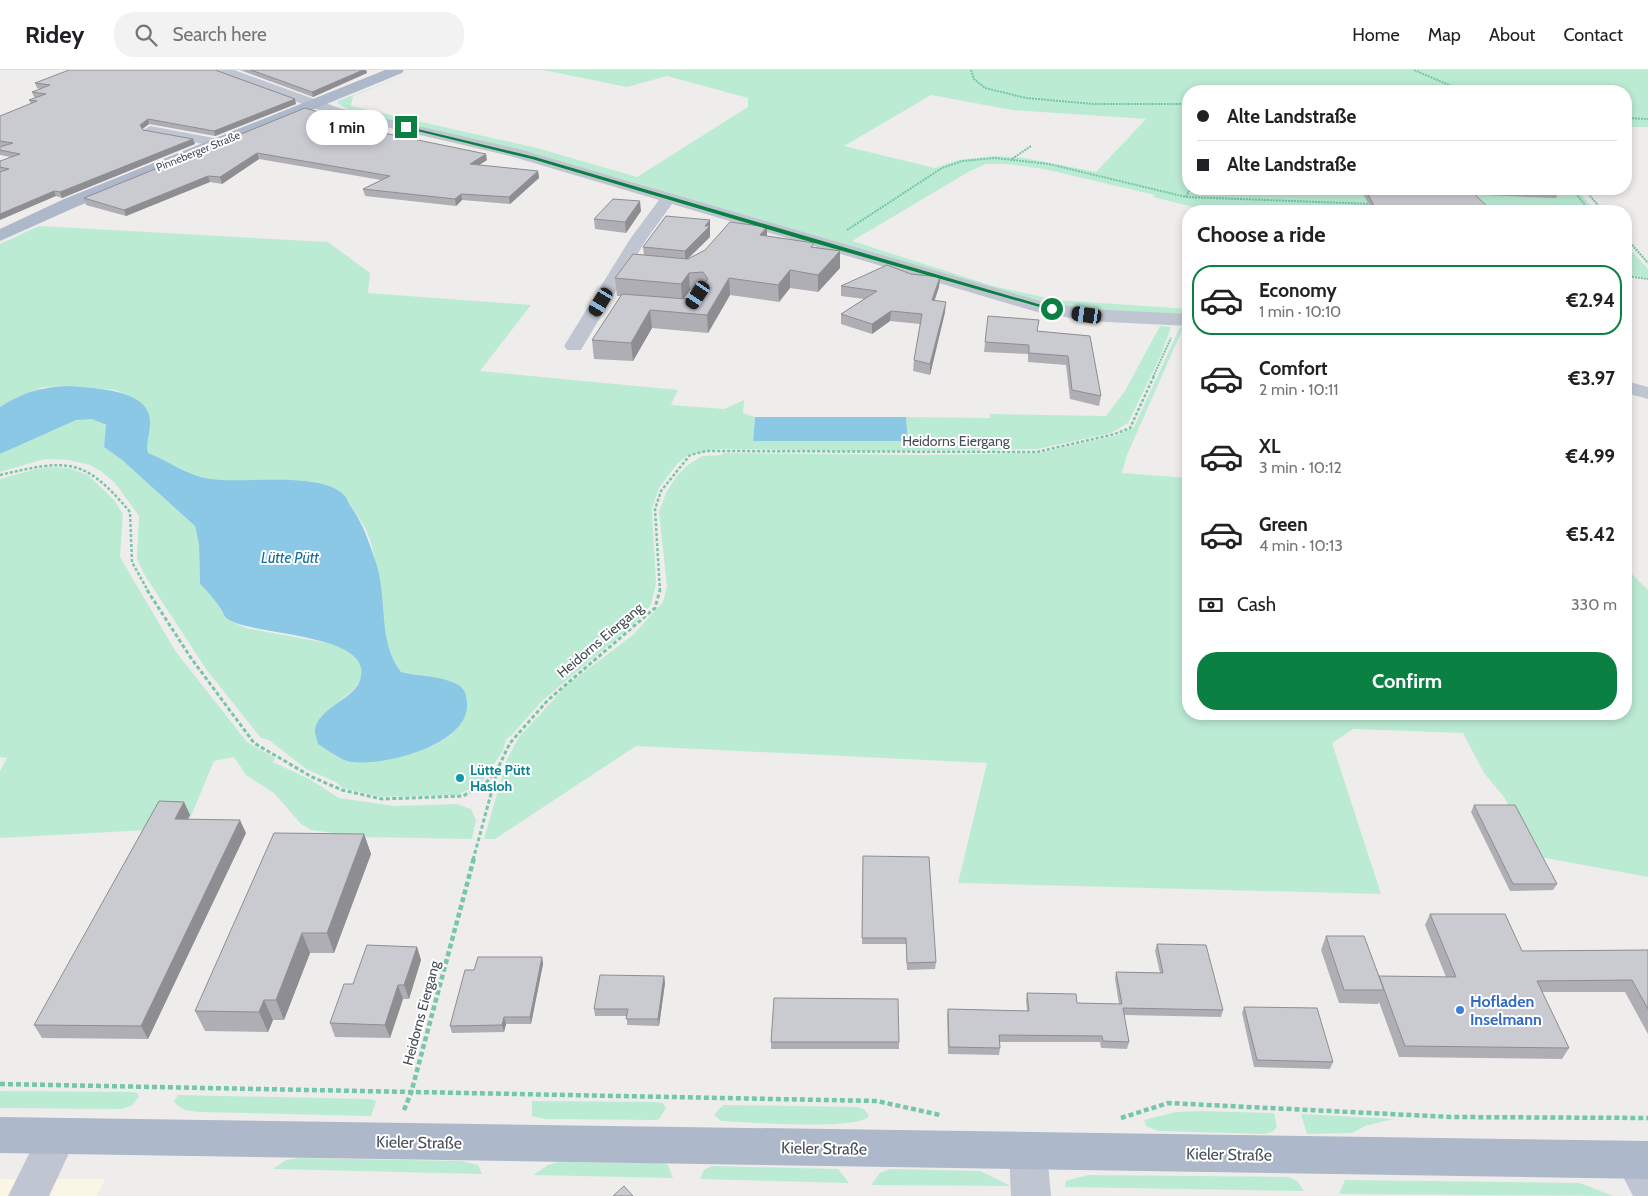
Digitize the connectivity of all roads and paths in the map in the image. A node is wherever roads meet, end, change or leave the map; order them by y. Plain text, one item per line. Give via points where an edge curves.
1 (222, 70) edge
2 (397, 70) edge
3 (971, 70) edge
4 (1414, 70) edge
5 (1449, 85) edge
6 (313, 104) junction
7 (1182, 104) edge
8 (1632, 118) edge
9 (1648, 119) edge
10 (150, 130) edge
11 (218, 142) junction
12 (1031, 146) dead end
13 (1011, 159) junction
14 (1577, 195) edge
15 (1589, 195) edge
16 (1186, 197) joint
17 (668, 198) junction
18 (1373, 204) edge
19 (1585, 205) edge
20 (1598, 205) edge
21 (740, 220) junction
22 (723, 234) edge
23 (0, 236) edge
24 (823, 244) junction
25 (1632, 245) edge
26 (624, 263) junction
27 (1648, 263) edge
28 (642, 265) edge
29 (1632, 277) edge
30 (1648, 279) edge
31 (601, 302) junction
32 (619, 304) edge
33 (1182, 320) edge
34 (1182, 324) edge
35 (574, 346) dead end
36 (1632, 389) edge
37 (1648, 393) edge
38 (0, 475) edge
39 (498, 768) junction
40 (0, 1084) edge
41 (412, 1093) junction
42 (947, 1115) dead end
43 (1648, 1118) edge
44 (1118, 1119) dead end
45 (0, 1135) edge
46 (58, 1136) junction
47 (392, 1142) junction
48 (1028, 1152) junction
49 (1643, 1168) edge
50 (28, 1196) edge
51 (1031, 1196) edge

1 - 6 street
2 - 6 main road, Pinneberger Straße
3 - 7 path via 974,79 985,88 1026,98 1093,104
4 - 5 path
6 - 11 main road, Pinneberger Straße
6 - 17 street via 506,150
8 - 9 path
10 - 11 street
11 - 23 main road, Pinneberger Straße via 70,203
12 - 13 path
13 - 16 path via 1049,164
13 - 24 path via 962,161 942,168
14 - 19 path
15 - 20 path
16 - 18 path
17 - 21 street
17 - 26 street
21 - 22 street
21 - 24 street
24 - 33 street via 1063,312
25 - 27 path
26 - 28 street
26 - 31 street
29 - 30 path
31 - 32 street
31 - 35 street
34 - 39 path, Heidorns Eiergang via 1130,428 1115,434 1037,452 706,451 690,455 661,491 655,509 661,588 655,608 548,700 510,744
36 - 37 street
38 - 39 path via 41,465 76,466 98,477 110,488 130,512 132,562 150,595 190,658 254,743 312,777 342,790 382,800 463,796 486,783
39 - 41 path, Heidorns Eiergang
40 - 41 path
41 - 42 path via 877,1101 928,1114
41 - 47 path, Heidorns Eiergang
43 - 44 path via 1451,1117 1168,1103
45 - 46 main road, Kieler Straße
46 - 47 main road, Kieler Straße
46 - 50 street
47 - 48 main road, Kieler Straße
48 - 49 main road, Kieler Straße
48 - 51 street

